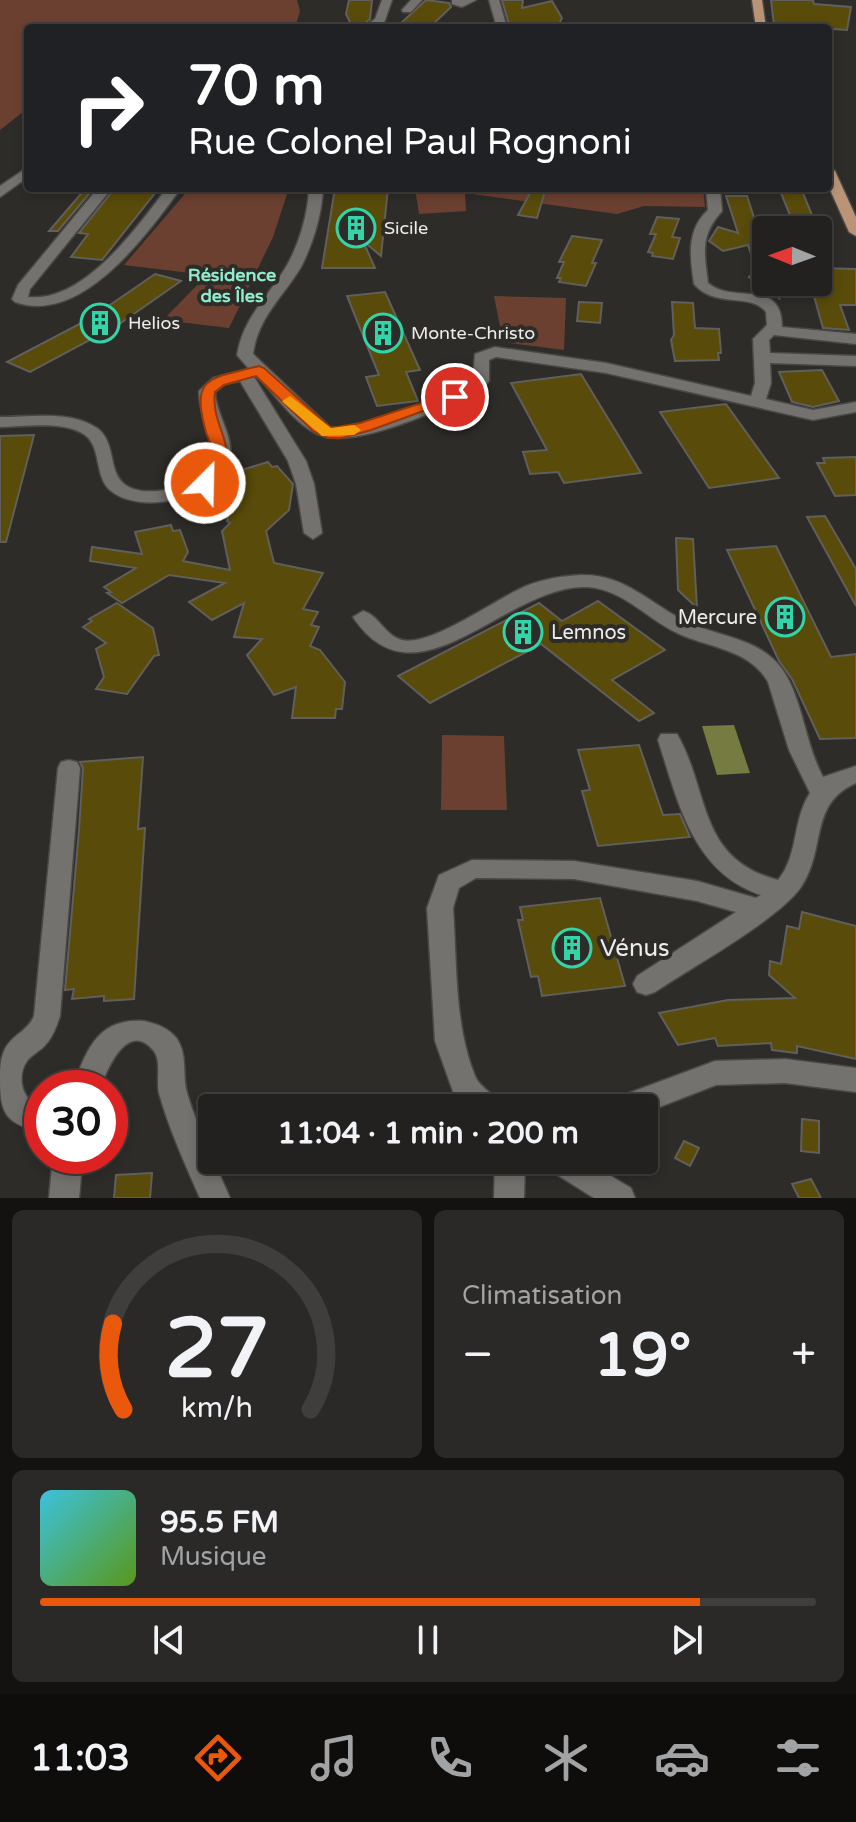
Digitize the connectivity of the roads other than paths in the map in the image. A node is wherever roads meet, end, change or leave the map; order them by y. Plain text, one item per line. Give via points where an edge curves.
1 (387, 0) edge
2 (417, 0) edge
3 (459, 0) edge
4 (471, 0) edge
5 (494, 0) edge
6 (757, 0) edge
7 (407, 10) dead end
8 (374, 24) edge
9 (500, 24) edge
10 (760, 24) edge
11 (24, 174) edge
12 (832, 188) edge
13 (102, 192) edge
14 (171, 192) edge
15 (316, 192) edge
16 (713, 192) edge
17 (0, 193) edge
18 (856, 232) edge
19 (769, 330) junction
20 (856, 339) edge
21 (762, 358) junction
22 (856, 361) edge
23 (252, 373) junction
24 (757, 403) junction
25 (856, 407) edge
26 (0, 422) edge
27 (313, 533) dead end
28 (363, 617) dead end
29 (669, 740) dead end
30 (69, 768) dead end
31 (856, 774) edge
32 (822, 793) junction
33 (783, 891) junction
34 (760, 909) junction
35 (646, 984) dead end
36 (94, 1070) edge
37 (856, 1080) edge
38 (472, 1094) edge
39 (658, 1095) edge
40 (24, 1115) edge
41 (66, 1174) edge
42 (510, 1174) edge
43 (581, 1174) edge
44 (64, 1198) edge
45 (215, 1198) edge
46 (509, 1198) edge
47 (620, 1198) edge

1 - 8 street
2 - 7 street
3 - 4 street
5 - 9 street
6 - 10 main road
11 - 17 street
12 - 18 main road
13 - 14 street via 23,288 20,299 39,302 91,282 109,269
15 - 23 street via 297,258 262,308 245,349
16 - 19 street via 715,211 706,217 695,242 701,284 713,294 769,303 776,322
19 - 20 street
19 - 21 street via 761,339
21 - 22 street
21 - 24 street
23 - 24 street via 328,433 366,427 474,387 481,381 481,357 495,352 606,368
23 - 26 street via 219,381 207,391 222,457 216,473 192,489 166,496 119,489 109,475 100,442 75,425
23 - 27 street via 297,461
24 - 25 street via 813,415
28 - 32 street via 399,647 420,647 530,591 612,582 668,623 733,644 775,675 806,768
29 - 33 street via 703,835 720,860 744,878
30 - 40 street via 47,1016 40,1037 16,1054 4,1081 7,1099
31 - 32 street
32 - 33 street via 808,822 800,865
33 - 34 street
34 - 35 street
34 - 38 street via 697,891 574,870 472,869 448,882 440,908 449,1041 465,1088
36 - 45 street via 102,1050 130,1032 149,1032 166,1045 171,1084
37 - 39 street via 785,1071 715,1073
41 - 44 street
42 - 46 street
43 - 47 street

